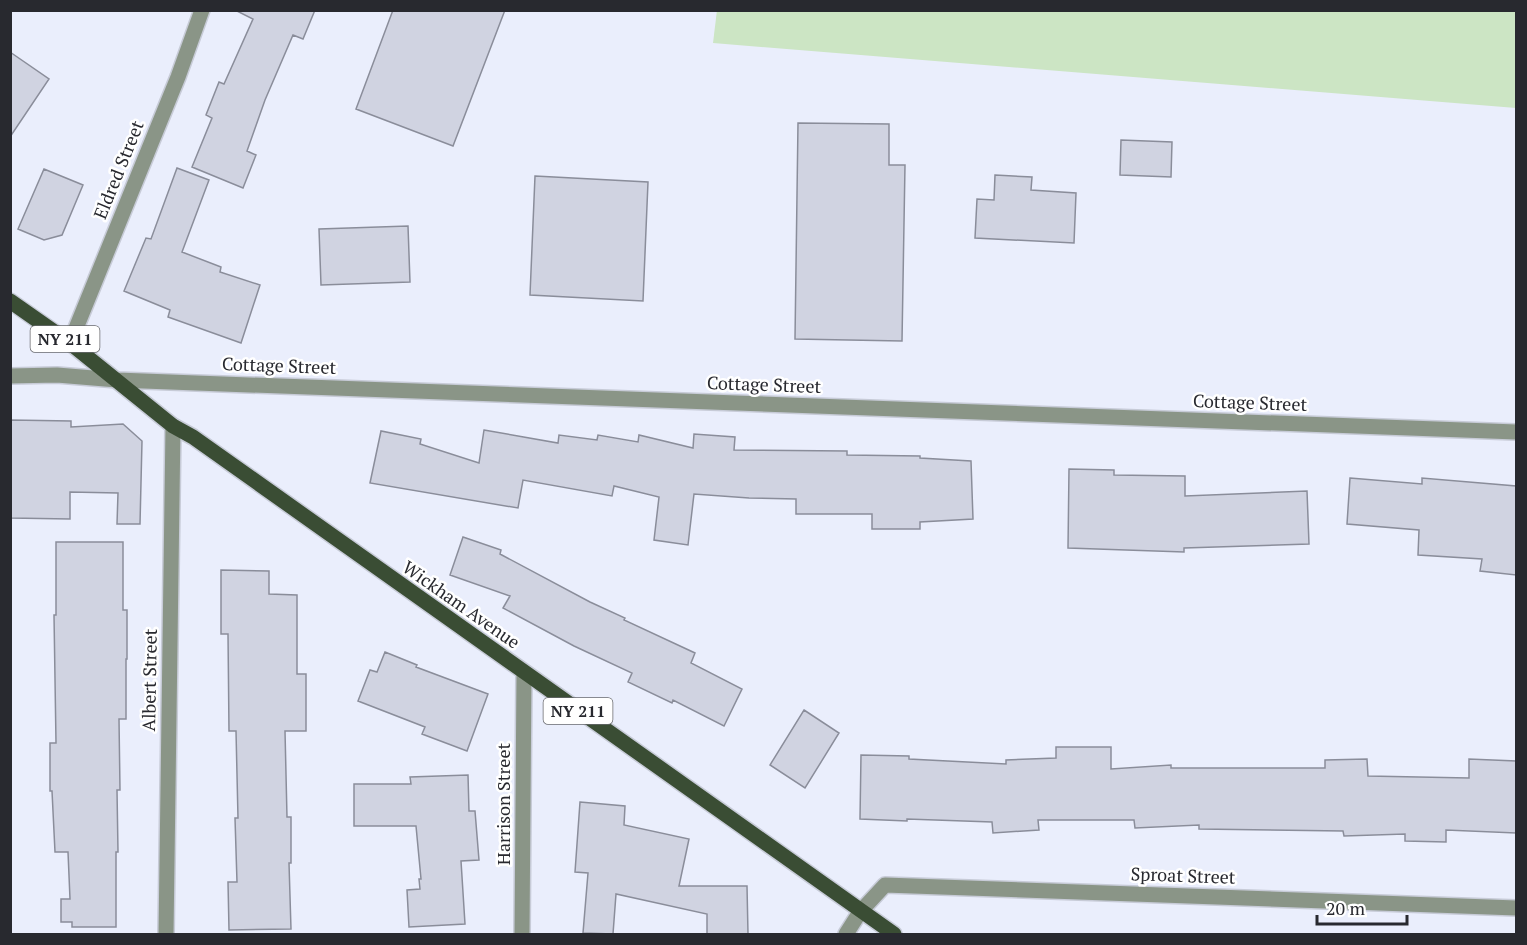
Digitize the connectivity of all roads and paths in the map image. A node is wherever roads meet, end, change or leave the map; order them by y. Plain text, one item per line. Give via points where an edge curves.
1 (202, 10) edge
2 (10, 301) edge
3 (70, 343) junction
4 (10, 376) edge
5 (117, 380) junction
6 (173, 426) junction
7 (1516, 432) edge
8 (524, 673) junction
9 (1516, 908) edge
10 (860, 912) junction
11 (166, 934) edge
12 (522, 934) edge
13 (846, 934) edge
14 (894, 934) edge

1 - 3 street, Eldred Street
2 - 3 main road, Wickham Avenue / NY 211
3 - 5 main road, Wickham Avenue / NY 211
4 - 5 street, Cottage Street
5 - 6 main road, Wickham Avenue / NY 211
5 - 7 street, Cottage Street
6 - 8 main road, Wickham Avenue / NY 211
6 - 11 street, Albert Street
8 - 10 main road, Wickham Avenue / NY 211
8 - 12 street, Harrison Street
9 - 10 street, Sproat Street via 885,885
10 - 13 street, Sproat Street
10 - 14 main road, Wickham Avenue / NY 211

